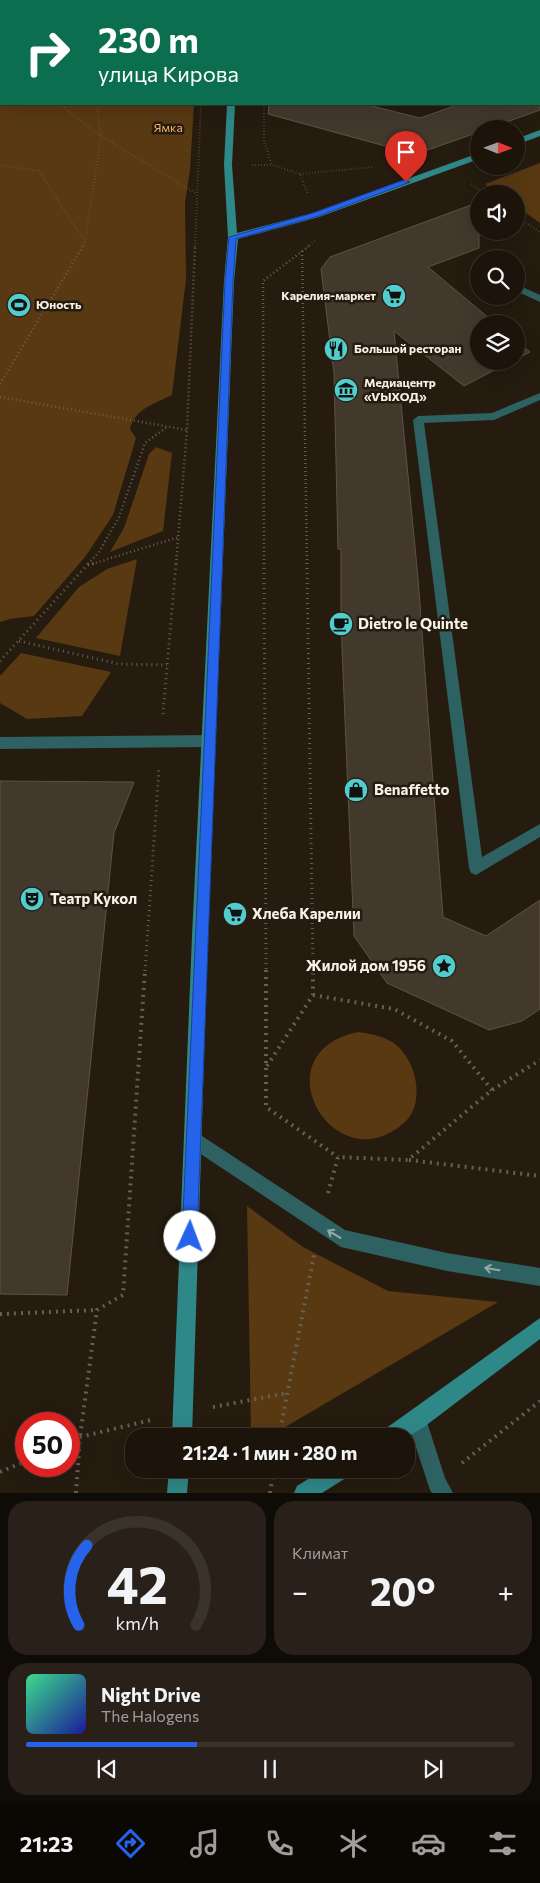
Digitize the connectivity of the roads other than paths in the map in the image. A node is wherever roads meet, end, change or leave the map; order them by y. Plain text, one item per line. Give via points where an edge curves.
1 (231, 105) edge
2 (540, 133) edge
3 (525, 139) edge
4 (470, 159) edge
5 (233, 237) junction
6 (525, 292) edge
7 (540, 299) edge
8 (540, 396) edge
9 (209, 741) junction
10 (0, 743) edge
11 (540, 830) edge
12 (193, 1139) junction
13 (540, 1276) edge
14 (540, 1327) edge
15 (417, 1420) junction
16 (182, 1428) edge
17 (404, 1428) edge
18 (178, 1478) edge
19 (328, 1478) edge
20 (440, 1488) edge
21 (177, 1493) edge
22 (304, 1493) edge

1 - 5 main road via 228,166
2 - 3 main road
4 - 5 main road via 316,215
5 - 9 main road
6 - 7 street
8 - 11 street via 494,416 418,420 476,868
9 - 10 street
9 - 12 main road
13 -> 12 street via 447,1262 341,1238
12 - 16 main road
14 - 15 main road
15 - 17 main road
15 - 20 street
18 - 21 main road
19 - 22 main road

